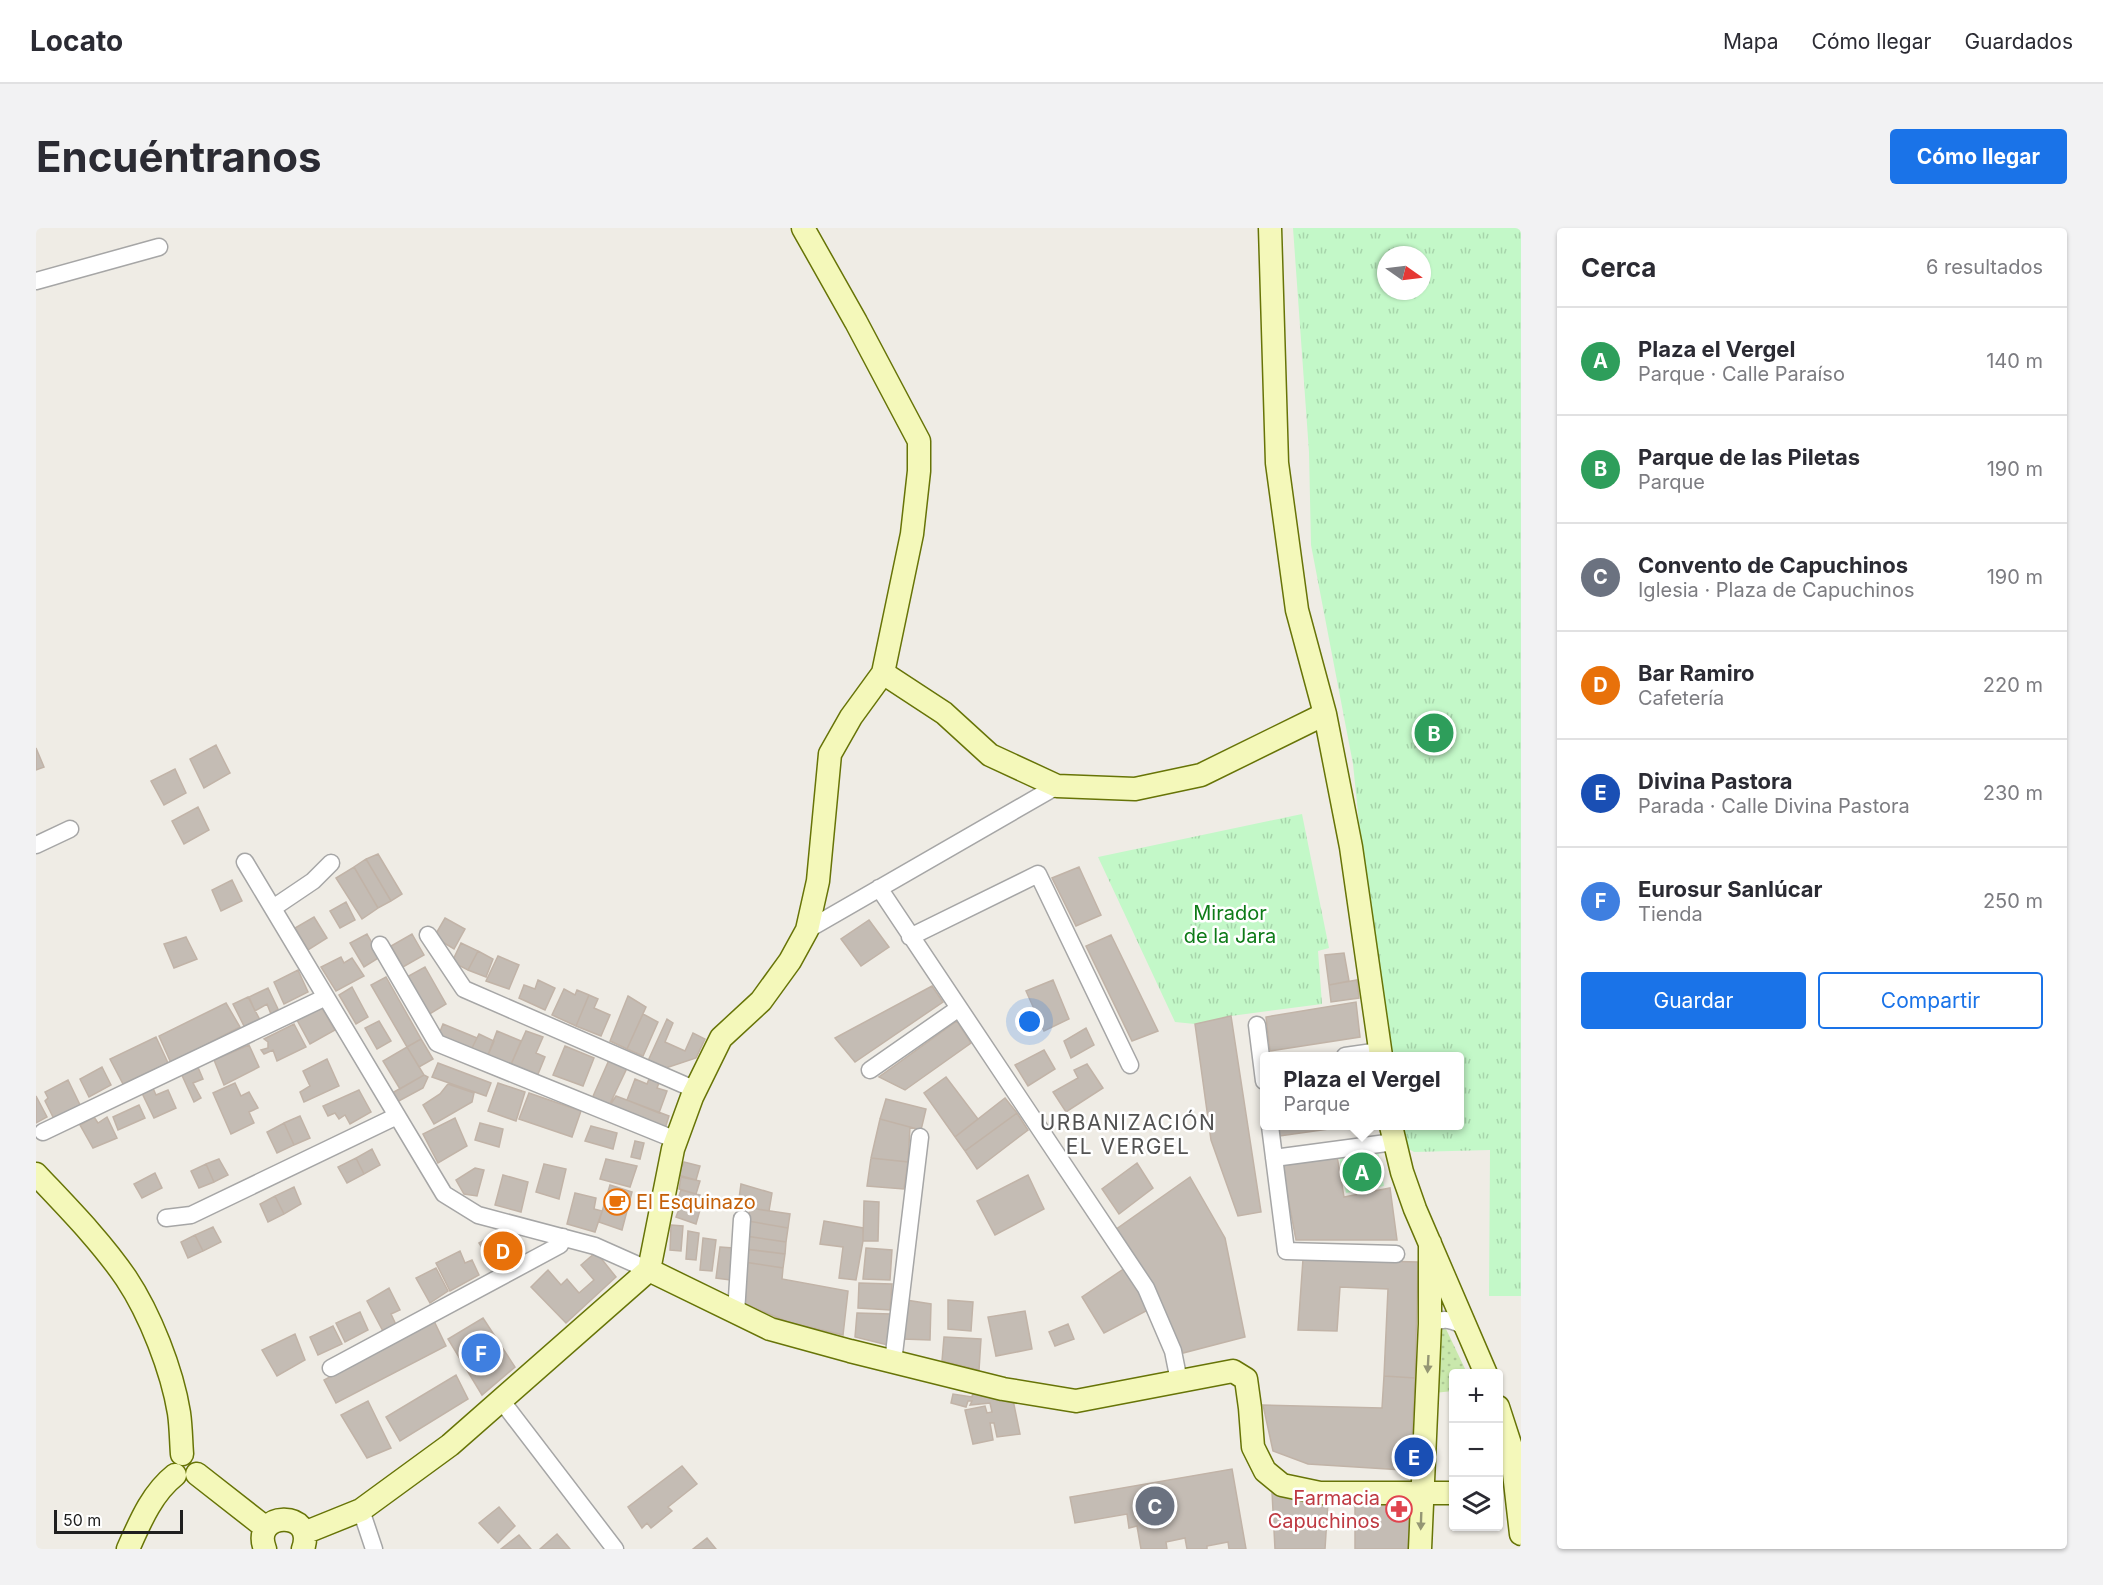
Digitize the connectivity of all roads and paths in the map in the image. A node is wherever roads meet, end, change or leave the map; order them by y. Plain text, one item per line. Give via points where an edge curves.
1 (802, 228) edge
2 (1270, 228) edge
3 (159, 247) dead end
4 (36, 281) edge
5 (883, 673) junction
6 (1325, 714) junction
7 (1057, 786) junction
8 (70, 829) dead end
9 (36, 845) edge
10 (245, 862) dead end
11 (331, 863) dead end
12 (879, 888) junction
13 (273, 908) junction
14 (807, 930) junction
15 (428, 935) dead end
16 (910, 938) junction
17 (380, 945) dead end
18 (326, 997) junction
19 (958, 1008) junction
20 (1257, 1025) dead end
21 (1261, 1052) edge
22 (1380, 1052) edge
23 (1130, 1065) dead end
24 (870, 1070) dead end
25 (696, 1090) junction
26 (397, 1116) junction
27 (1271, 1130) edge
28 (43, 1132) dead end
29 (1393, 1133) edge
30 (920, 1137) dead end
31 (676, 1140) junction
32 (1274, 1158) junction
33 (36, 1174) edge
34 (166, 1218) dead end
35 (742, 1219) dead end
36 (563, 1237) junction
37 (1430, 1243) junction
38 (1396, 1254) dead end
39 (649, 1270) junction
40 (736, 1313) junction
41 (1430, 1324) junction
42 (1466, 1328) junction
43 (893, 1362) junction
44 (331, 1368) dead end
45 (1484, 1369) edge
46 (1179, 1381) junction
47 (501, 1400) junction
48 (1503, 1422) edge
49 (185, 1468) junction
50 (1422, 1493) junction
51 (1449, 1493) edge
52 (1512, 1494) edge
53 (361, 1510) junction
54 (1521, 1534) edge
55 (265, 1539) edge
56 (304, 1541) edge
57 (128, 1549) edge
58 (374, 1549) edge
59 (615, 1549) edge
60 (1420, 1549) edge

1 - 5 street via 919,441 912,534
2 - 6 street via 1276,463 1297,610
3 - 4 street
5 - 7 street via 944,713 990,755
5 - 14 street via 830,754 818,881
6 - 7 street via 1201,775 1135,789
6 - 22 street via 1351,846
7 - 12 street
8 - 9 street
10 - 13 street
11 - 13 street via 313,881
12 - 14 street
12 - 16 street
13 - 18 street
14 - 25 street via 761,1001 721,1038
15 - 25 street via 464,989
16 - 19 street
16 - 23 street via 1038,874
17 - 31 street via 437,1043
18 - 26 street
18 - 28 street
19 - 24 street
19 - 46 street via 1146,1288 1173,1351
20 - 21 street
25 - 31 street
26 - 34 street via 191,1215
26 - 36 street via 444,1194 478,1215
27 - 32 street
29 - 32 street
29 - 37 street via 1415,1209
30 - 43 street
31 - 39 street
32 - 38 street via 1286,1251
33 - 49 street via 126,1278 144,1310 161,1350 179,1413
35 - 40 street
36 - 39 street via 595,1246
36 - 44 street via 560,1245
37 - 41 street
37 - 42 street
39 - 40 street
39 - 47 street
40 - 43 street via 770,1329
41 - 42 street via 1439,1319 1458,1322
41 -> 50 street
42 - 45 street
43 - 46 street via 1003,1389 1076,1401
46 - 50 street via 1233,1371 1246,1379 1252,1447 1265,1471 1282,1485 1320,1492
47 - 53 street via 450,1445
47 - 59 street
48 - 52 street via 1511,1447
49 - 55 street
49 - 57 street via 161,1486
50 - 51 street
50 -> 60 street
52 - 54 street
53 - 56 street
53 - 58 street
55 - 56 street via 276,1520 290,1520 296,1522

